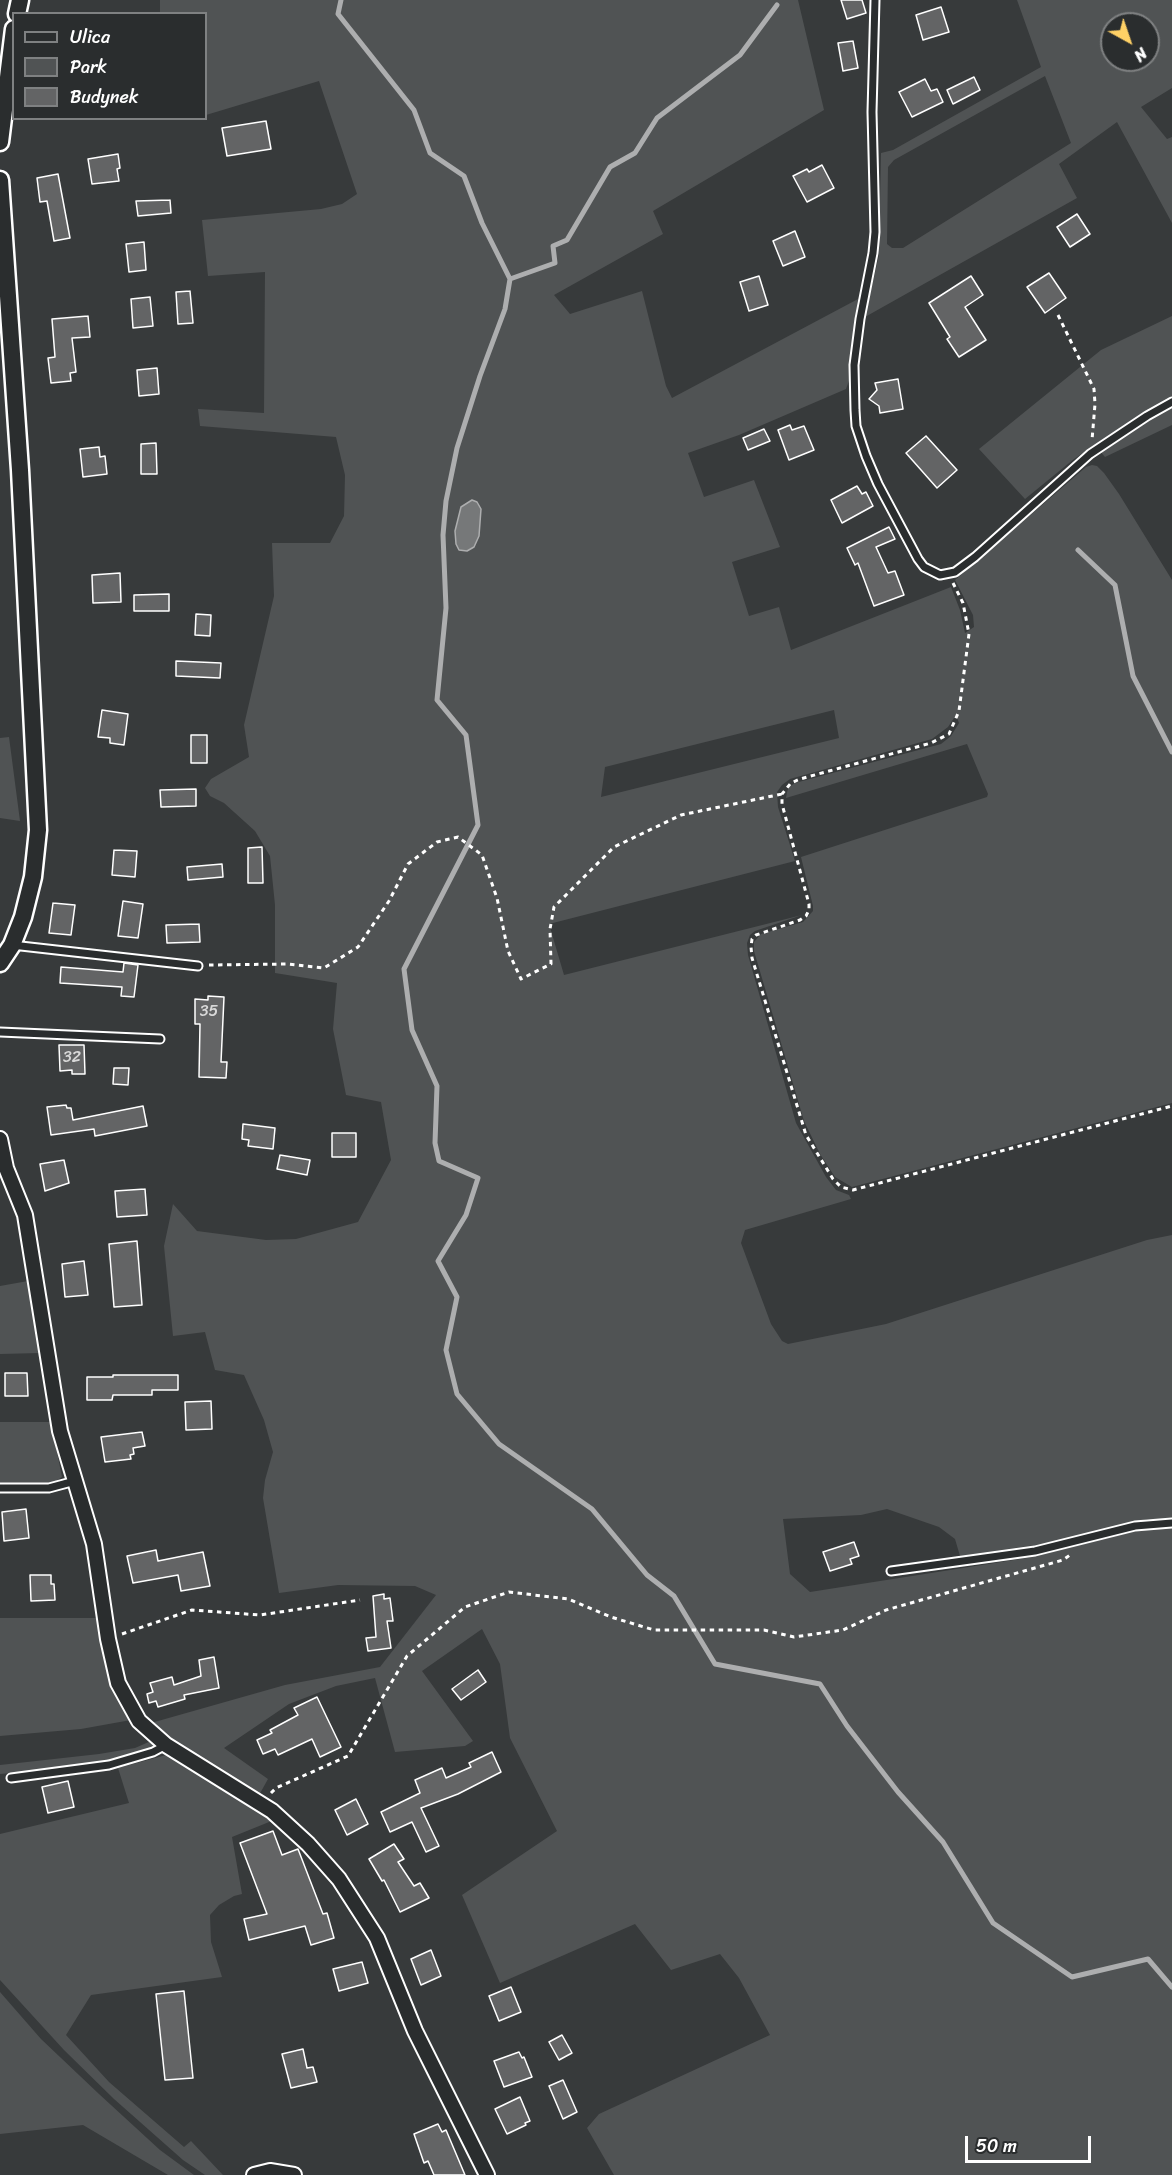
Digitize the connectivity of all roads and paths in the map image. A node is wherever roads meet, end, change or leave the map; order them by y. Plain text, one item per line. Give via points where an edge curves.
1 (875, 0) edge
2 (12, 45) edge
3 (0, 142) edge
4 (0, 180) edge
5 (1058, 315) dead end
6 (1172, 402) edge
7 (1090, 454) junction
8 (947, 574) junction
9 (782, 794) junction
10 (12, 945) junction
11 (0, 963) edge
12 (198, 966) joint
13 (0, 1032) edge
14 (160, 1039) dead end
15 (1172, 1106) edge
16 (0, 1139) edge
17 (75, 1481) junction
18 (0, 1488) edge
19 (1172, 1523) edge
20 (1071, 1542) junction
21 (891, 1571) dead end
22 (360, 1600) dead end
23 (108, 1639) junction
24 (166, 1745) junction
25 (11, 1778) dead end
26 (258, 1803) junction
27 (254, 2175) edge
28 (294, 2175) edge
29 (487, 2175) edge

1 - 8 lane via 875,232 854,364 856,426 878,484 911,549 924,567 939,575
2 - 3 street
4 - 10 street via 20,470 38,830 24,917
5 - 7 path via 1094,389
6 - 7 lane
7 - 8 lane via 963,567
8 - 9 path via 963,603 969,634 959,711 949,734 931,743 800,779
9 - 12 path via 681,815 615,847 554,907 551,964 521,979 508,951 497,898 482,855 458,837 437,842 408,864 358,946 324,968 288,964
9 - 15 path via 809,910 800,920 756,934 752,939 752,958 806,1135 824,1168 841,1187 862,1188
10 - 11 street
10 - 12 lane
13 - 14 lane
16 - 17 street via 6,1168 25,1215 60,1431
17 - 18 lane via 49,1488
17 - 23 street via 94,1544
19 - 20 lane via 1135,1526
20 - 21 lane via 1017,1554
20 - 26 path via 1069,1556 1063,1560 886,1610 843,1630 794,1637 764,1630 654,1629 568,1599 509,1592 465,1607 407,1656 348,1756 276,1788
22 - 23 path via 260,1615 192,1610
23 - 24 street via 118,1683 139,1721
24 - 25 lane via 109,1765
24 - 26 street
26 - 29 street via 308,1844 339,1879 377,1938 415,2031
27 - 28 street via 270,2171

